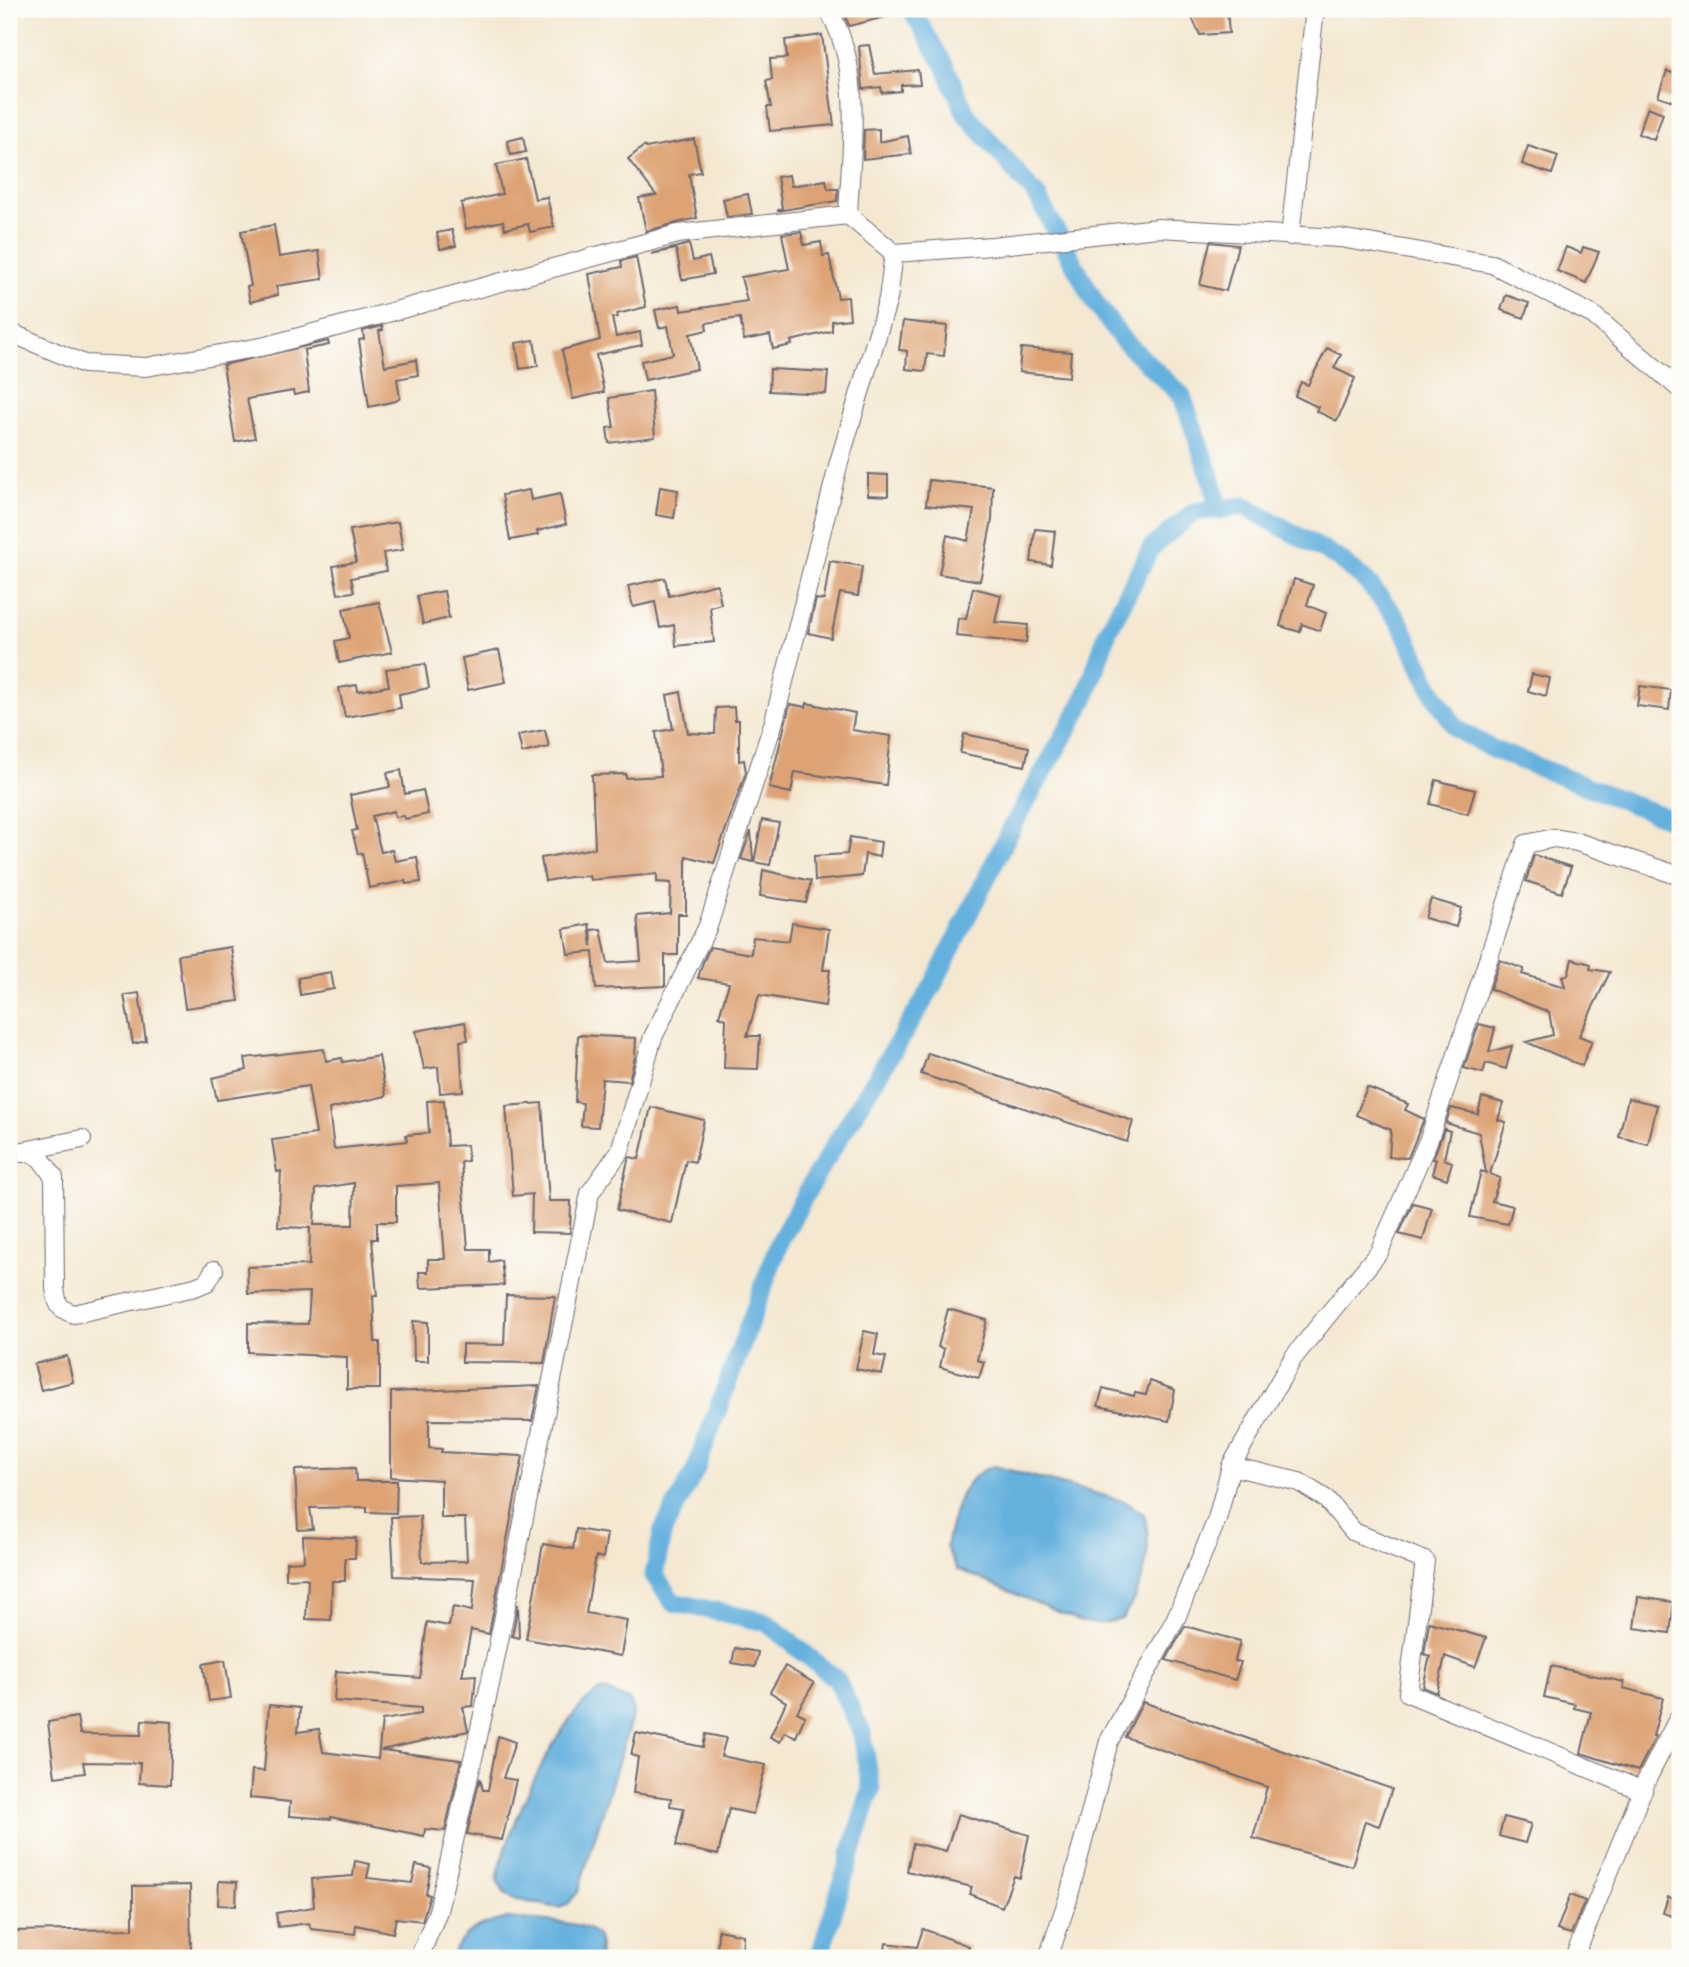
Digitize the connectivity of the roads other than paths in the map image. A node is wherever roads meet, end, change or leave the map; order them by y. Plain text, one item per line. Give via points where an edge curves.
1 (828, 9) edge
2 (1315, 9) edge
3 (848, 215) junction
4 (1290, 236) junction
5 (894, 253) junction
6 (9, 332) edge
7 (1680, 389) edge
8 (1680, 876) edge
9 (82, 1139) dead end
10 (15, 1153) edge
11 (214, 1270) dead end
12 (1231, 1466) junction
13 (1680, 1715) edge
14 (1643, 1791) junction
15 (419, 1958) edge
16 (1048, 1958) edge
17 (1574, 1958) edge

1 - 3 street via 842,33 853,82
2 - 4 street
3 - 5 street
3 - 6 street via 678,234 265,346 146,367 84,364
4 - 5 street via 1158,228
4 - 7 street via 1340,238 1492,264 1593,315
5 - 15 street via 888,299 839,462 774,721 729,862 708,926 653,1037 620,1151 590,1194 491,1679 438,1911
8 - 12 street via 1577,842 1554,838 1526,844 1429,1139 1379,1252 1293,1357
9 - 10 street
10 - 11 street via 32,1153 54,1177 55,1288 63,1311 74,1314 195,1287 207,1282
12 - 14 street via 1299,1482 1326,1499 1354,1532 1425,1561 1408,1693
12 - 16 street via 1217,1519 1176,1618 1109,1741
13 - 14 street
14 - 17 street

